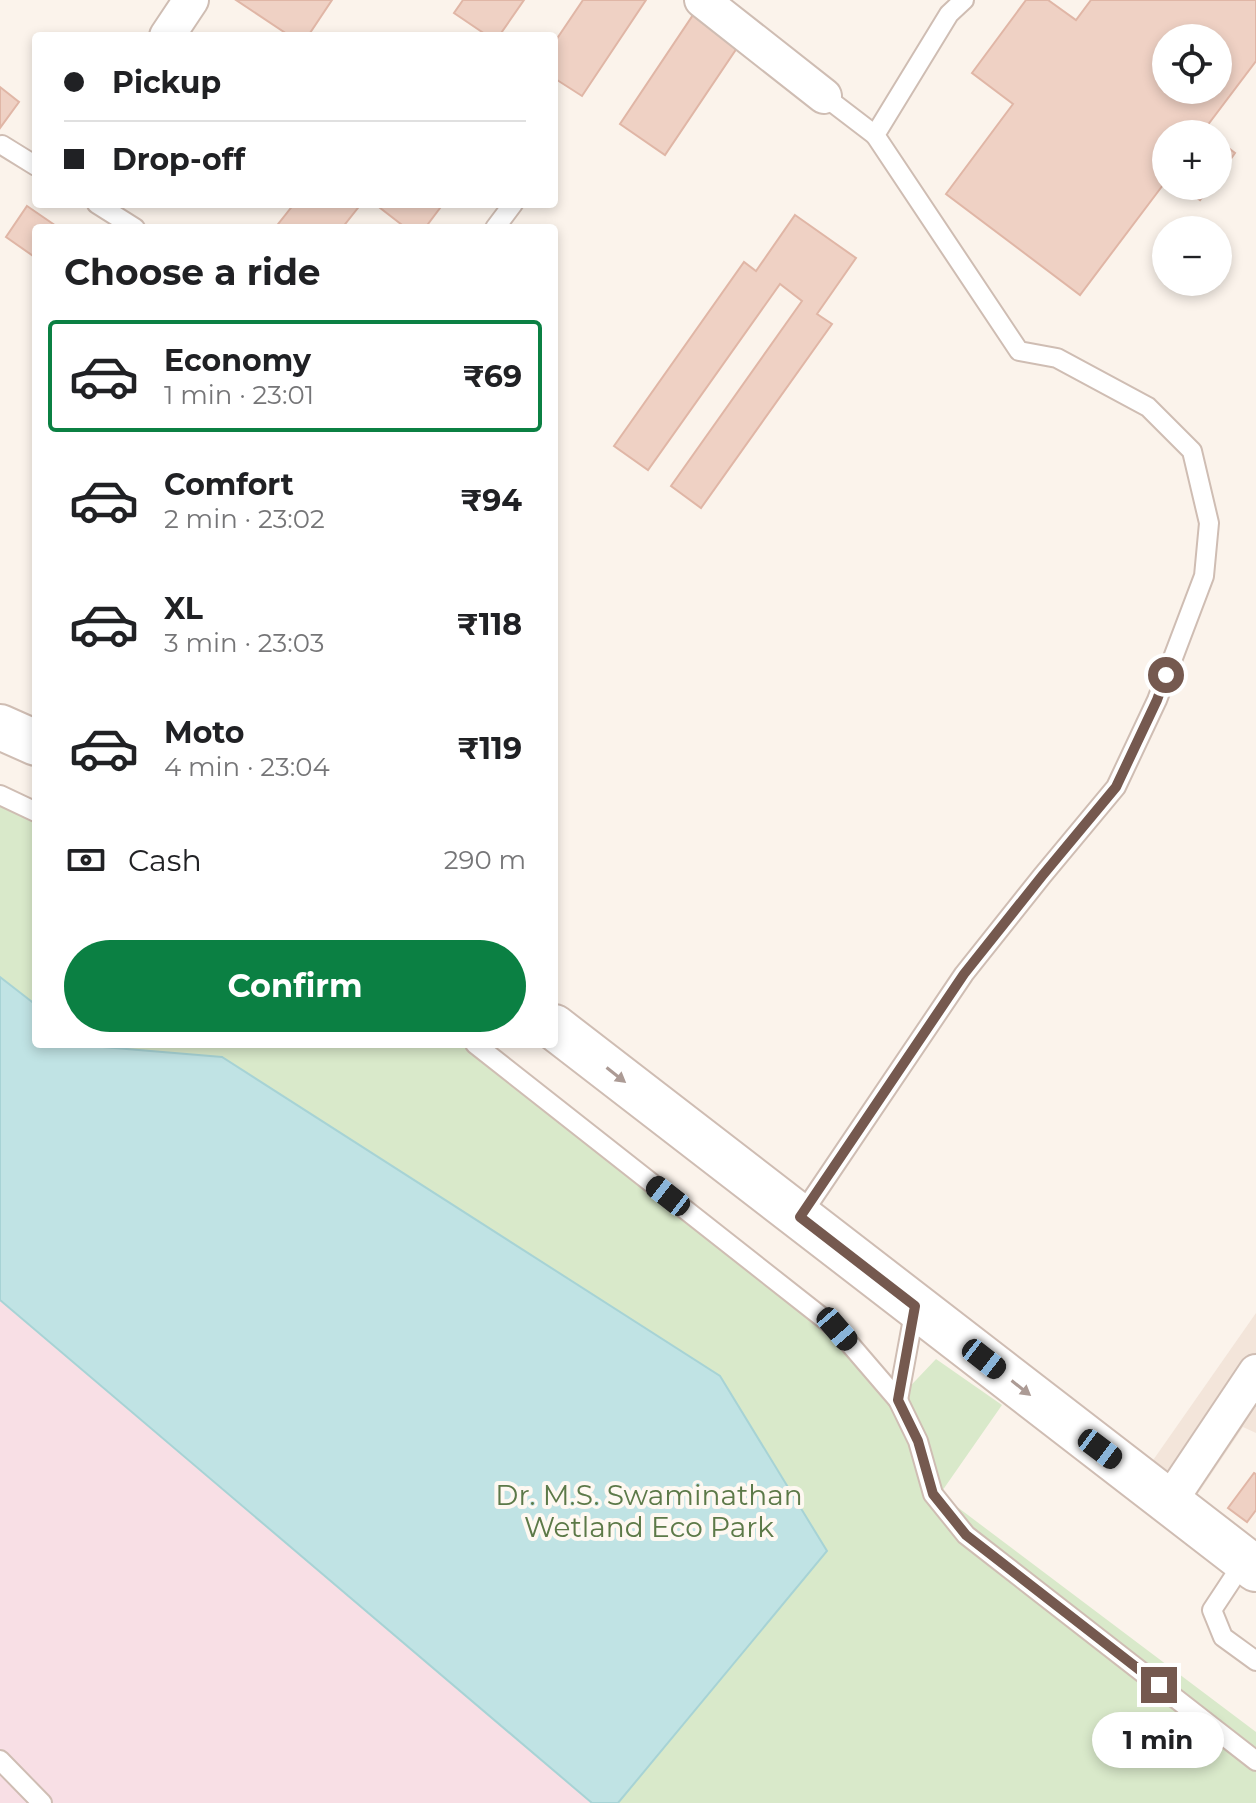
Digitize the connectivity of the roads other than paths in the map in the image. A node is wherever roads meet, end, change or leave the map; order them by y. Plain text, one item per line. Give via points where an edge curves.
1 (191, 0) edge
2 (964, 0) edge
3 (716, 4) edge
4 (170, 32) edge
5 (824, 96) joint
6 (875, 135) junction
7 (2, 145) edge
8 (32, 164) edge
9 (103, 208) edge
10 (129, 224) edge
11 (0, 727) edge
12 (32, 741) edge
13 (0, 795) edge
14 (32, 810) edge
15 (558, 1030) edge
16 (480, 1048) edge
17 (800, 1217) junction
18 (915, 1306) junction
19 (1256, 1372) edge
20 (898, 1400) junction
21 (1245, 1410) edge
22 (1169, 1502) junction
23 (1250, 1564) edge
24 (1256, 1661) edge
25 (0, 1760) edge
26 (1256, 1761) edge
27 (42, 1803) edge

1 - 4 street
2 - 6 lane via 949,14
3 - 5 street
5 - 6 lane
6 - 17 lane via 1019,351 1057,358 1148,407 1192,451 1209,523 1204,576 1157,700 1116,787 964,974
7 - 8 lane
9 - 10 lane
11 - 12 street
13 - 14 lane
15 -> 17 street
16 - 20 lane via 837,1329
17 - 18 street
18 - 20 lane
18 -> 22 street
19 - 21 street
20 - 26 lane via 918,1441 933,1494 966,1535
21 - 22 street
22 - 23 street
23 - 24 lane via 1212,1610 1223,1637
25 - 27 lane

